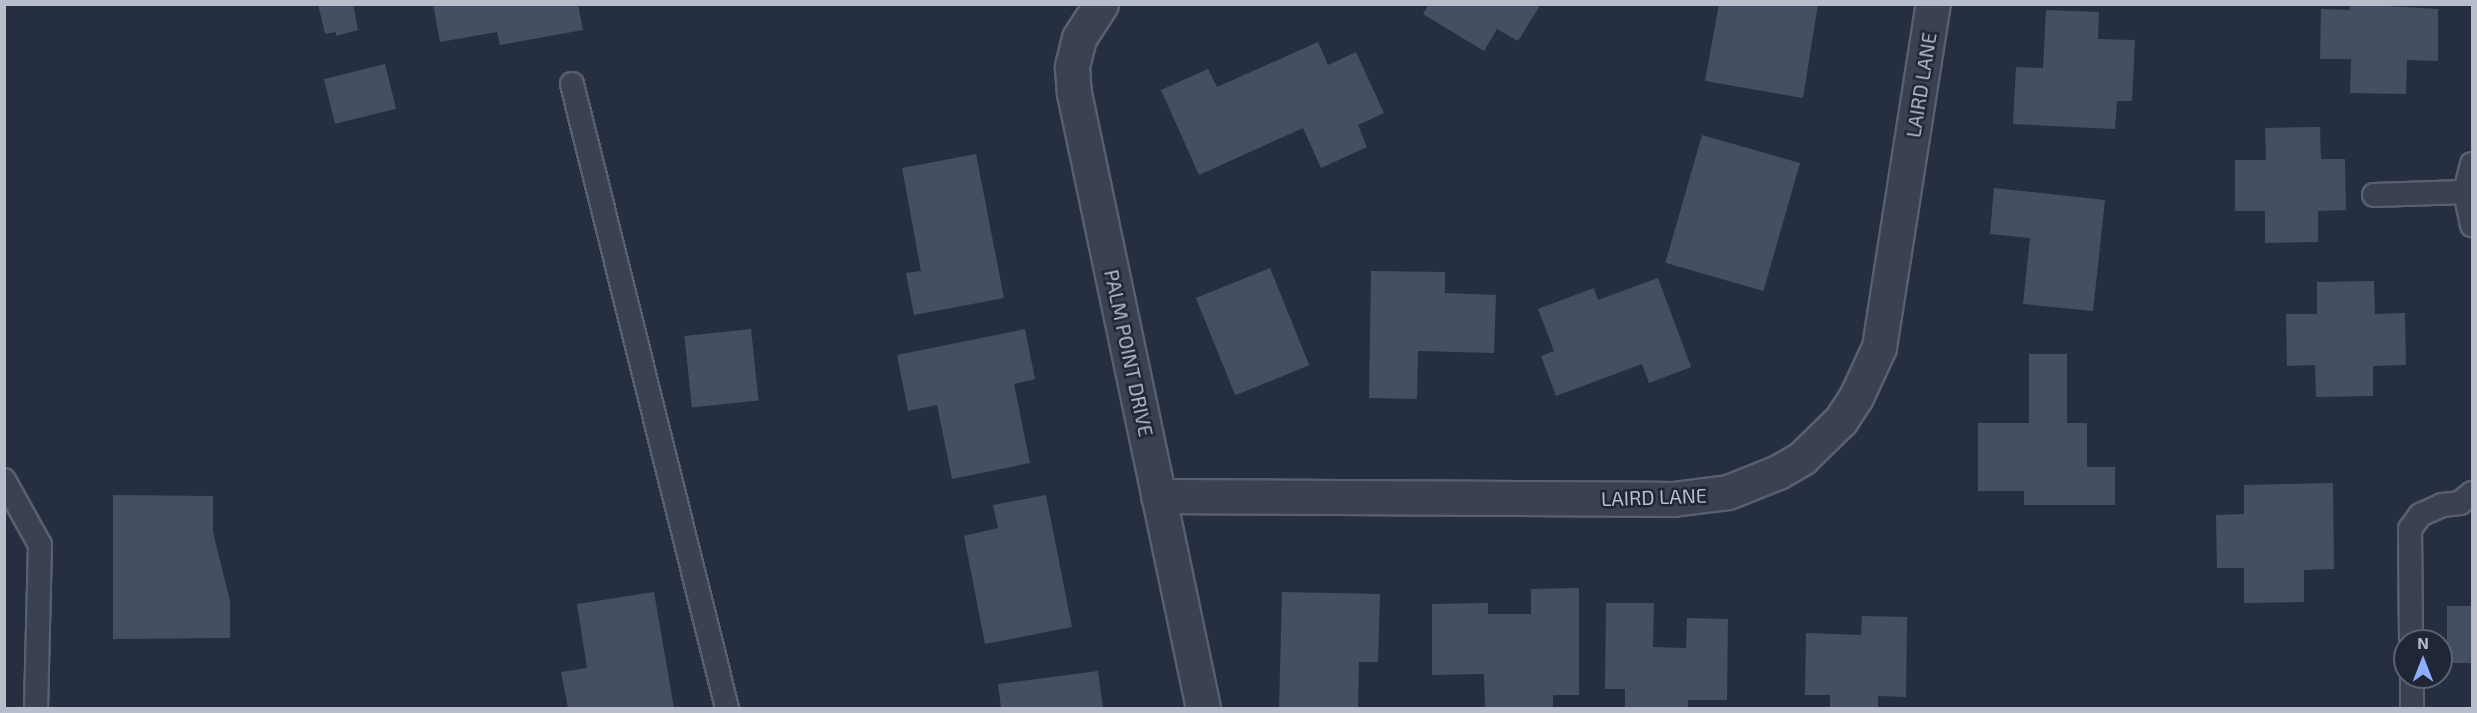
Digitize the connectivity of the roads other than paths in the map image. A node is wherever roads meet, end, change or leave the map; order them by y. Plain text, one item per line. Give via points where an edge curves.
1 (1101, 4) edge
2 (1933, 4) edge
3 (572, 84) dead end
4 (2472, 164) edge
5 (2465, 192) junction
6 (2374, 195) dead end
7 (2472, 225) edge
8 (4, 480) edge
9 (2472, 493) edge
10 (1158, 496) junction
11 (2411, 629) edge
12 (2412, 689) edge
13 (36, 708) edge
14 (727, 708) edge
15 (1203, 708) edge
16 (2412, 708) edge

1 - 10 street, PALM POINT DRIVE via 1079,38 1072,67 1074,93
2 - 10 street, LAIRD LANE via 1879,347 1841,420 1802,458 1779,472 1728,492 1673,500
3 - 14 lane
4 - 5 lane
5 - 6 lane
5 - 7 lane
8 - 13 lane via 40,544
9 - 11 lane via 2460,503 2442,505 2420,515 2409,529
10 - 15 street, PALM POINT DRIVE
12 - 16 lane

